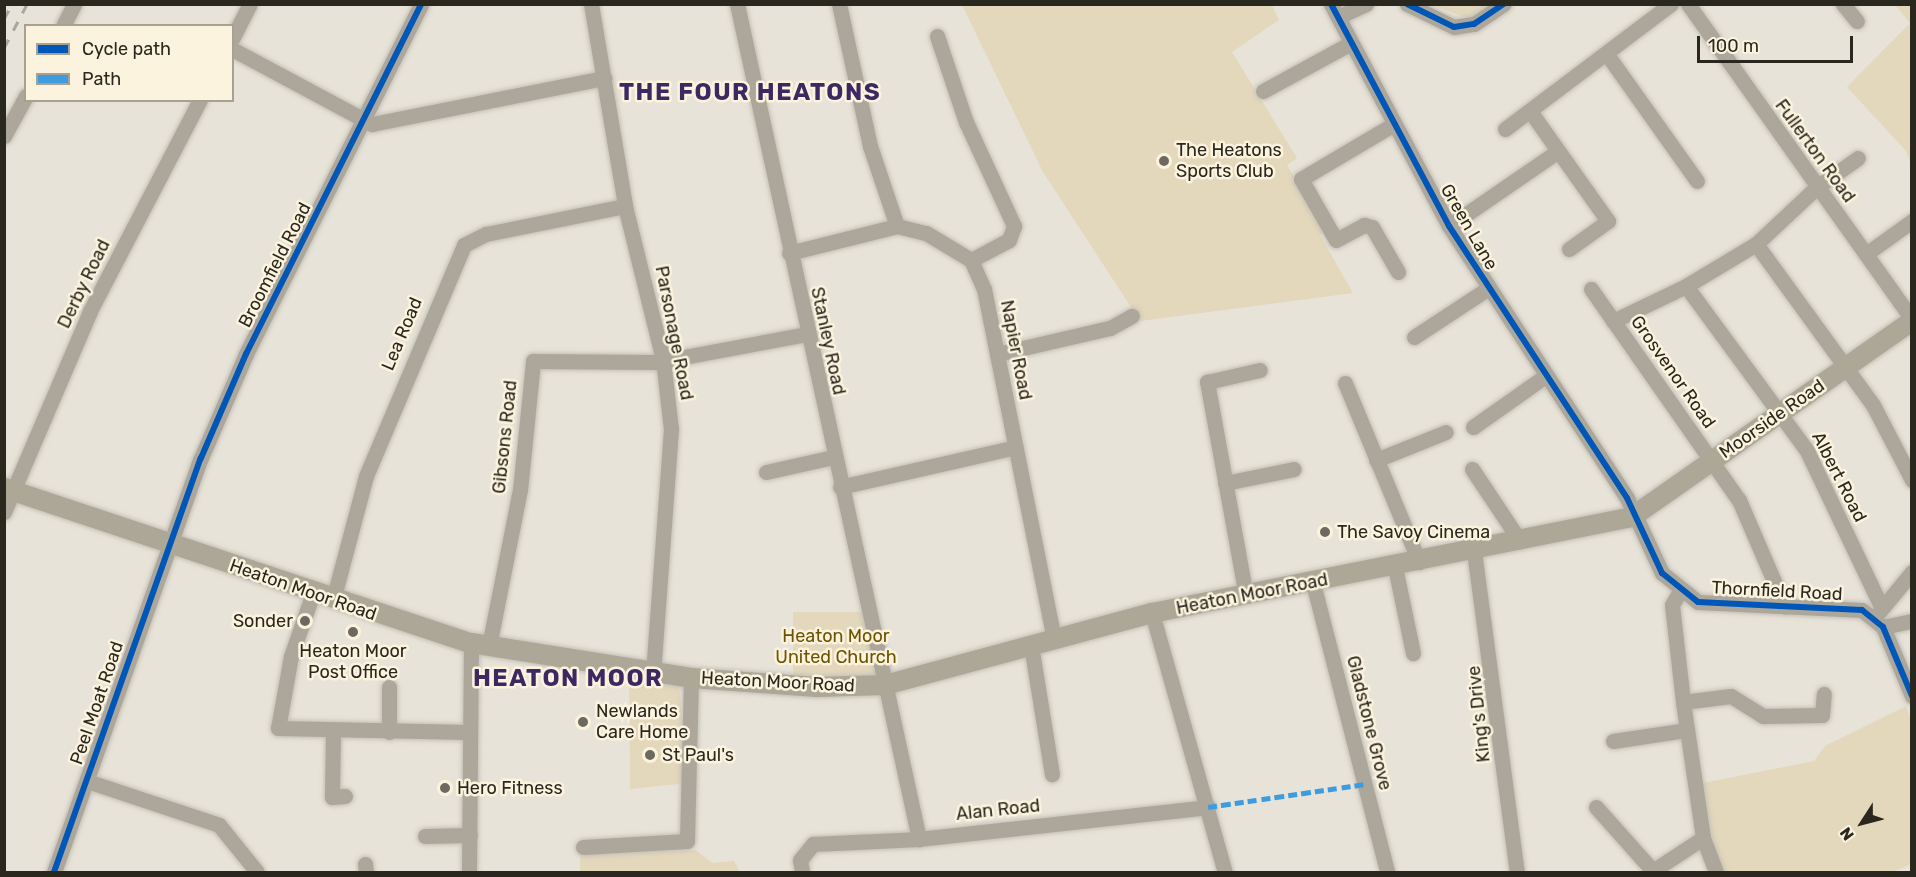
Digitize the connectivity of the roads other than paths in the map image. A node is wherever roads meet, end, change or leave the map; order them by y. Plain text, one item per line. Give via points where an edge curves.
1 (74, 4) edge
2 (250, 4) edge
3 (422, 4) edge
4 (591, 4) edge
5 (737, 4) edge
6 (839, 4) edge
7 (1366, 4) edge
8 (1407, 4) edge
9 (1504, 4) edge
10 (1671, 4) edge
11 (1688, 4) edge
12 (1844, 4) edge
13 (1334, 11) edge
14 (1857, 21) dead end
15 (64, 24) edge
16 (234, 35) edge
17 (937, 36) dead end
18 (1352, 43) junction
19 (234, 50) edge
20 (1606, 53) junction
21 (604, 78) junction
22 (1263, 91) dead end
23 (24, 100) edge
24 (199, 102) edge
25 (1530, 111) junction
26 (364, 121) junction
27 (1394, 124) junction
28 (1505, 129) dead end
29 (4, 136) edge
30 (1558, 151) junction
31 (1858, 158) dead end
32 (1697, 181) dead end
33 (1817, 187) junction
34 (625, 206) junction
35 (1911, 221) edge
36 (897, 226) junction
37 (1449, 226) junction
38 (1756, 244) junction
39 (1569, 249) dead end
40 (789, 253) junction
41 (1866, 254) junction
42 (971, 260) junction
43 (1398, 273) dead end
44 (1686, 286) junction
45 (1487, 289) junction
46 (1591, 289) dead end
47 (1132, 316) dead end
48 (1911, 320) edge
49 (1613, 321) junction
50 (807, 334) junction
51 (1414, 337) dead end
52 (997, 354) junction
53 (663, 360) junction
54 (1847, 368) junction
55 (1260, 370) dead end
56 (1544, 377) junction
57 (1345, 383) dead end
58 (1779, 413) junction
59 (1473, 427) dead end
60 (1446, 432) dead end
61 (1016, 447) junction
62 (833, 457) junction
63 (1376, 460) junction
64 (1712, 461) junction
65 (1294, 469) dead end
66 (1472, 469) dead end
67 (766, 472) dead end
68 (1911, 480) edge
69 (1225, 483) junction
70 (840, 487) junction
71 (9, 489) edge
72 (4, 512) edge
73 (1632, 517) junction
74 (1520, 541) junction
75 (172, 545) junction
76 (1474, 551) junction
77 (1419, 562) junction
78 (1395, 567) junction
79 (1911, 572) edge
80 (1313, 583) junction
81 (1680, 591) junction
82 (314, 594) junction
83 (1246, 596) junction
84 (333, 600) junction
85 (1785, 607) junction
86 (1152, 613) junction
87 (1880, 617) junction
88 (1911, 621) edge
89 (1054, 639) junction
90 (480, 644) junction
91 (1031, 645) junction
92 (1413, 653) dead end
93 (653, 673) junction
94 (691, 678) junction
95 (885, 685) junction
96 (389, 687) dead end
97 (1824, 694) dead end
98 (1911, 696) edge
99 (1683, 702) junction
100 (1687, 730) junction
101 (333, 731) junction
102 (389, 732) junction
103 (469, 732) junction
104 (1613, 741) dead end
105 (1052, 774) dead end
106 (90, 782) junction
107 (345, 796) dead end
108 (1208, 807) junction
109 (1596, 807) dead end
110 (470, 835) junction
111 (425, 836) dead end
112 (1703, 837) junction
113 (919, 839) junction
114 (583, 847) dead end
115 (801, 866) edge
116 (1652, 872) edge
117 (54, 873) edge
118 (257, 873) edge
119 (469, 873) edge
120 (1225, 873) edge
121 (1387, 873) edge
122 (1517, 873) edge
123 (1716, 873) edge

1 - 15 street
2 - 16 street
3 - 26 street, Broomfield Road
4 - 21 street, Parsonage Road
5 - 40 street, Stanley Road
6 - 36 street via 870,146
7 - 13 street
8 - 9 street via 1454,27 1474,24
10 - 20 street
11 - 33 street, Fullerton Road
12 - 14 street
13 - 18 street, Green Lane
17 - 42 street via 1018,236
18 - 22 street
18 - 27 street, Green Lane
19 - 26 street
20 - 25 street
20 - 32 street
21 - 26 street via 372,124
21 - 34 street, Parsonage Road
23 - 29 street
24 - 71 street, Derby Road via 90,311
25 - 28 street
25 - 30 street
26 - 75 street, Broomfield Road via 246,354 201,458
27 - 37 street, Green Lane
27 - 43 street via 1301,179 1336,240 1364,225 1372,227
30 - 37 street
30 - 39 street via 1608,221
31 - 33 street
33 - 38 street
33 - 41 street, Fullerton Road
34 - 53 street, Parsonage Road
34 - 84 street, Lea Road via 486,234 464,245 366,476
35 - 41 street
36 - 40 street
36 - 42 street via 926,233
37 - 45 street, Green Lane
38 - 44 street
38 - 54 street
40 - 50 street, Stanley Road
41 - 48 street, Fullerton Road
42 - 52 street, Napier Road via 984,289
44 - 49 street
44 - 58 street, Albert Road
45 - 51 street
45 - 56 street, Green Lane
46 - 49 street, Grosvenor Road
47 - 52 street via 1110,328
48 - 54 main road, Moorside Road
49 - 64 street, Grosvenor Road
50 - 53 street
50 - 62 street, Stanley Road
52 - 61 street, Napier Road
53 - 90 street, Gibsons Road via 533,360 520,490
53 - 93 street, Parsonage Road via 670,463
54 - 58 main road, Moorside Road
54 - 68 street
55 - 69 street via 1207,382
56 - 59 street
56 - 73 street, Green Lane via 1627,498
57 - 63 street
58 - 64 main road, Moorside Road
58 - 87 street, Albert Road via 1807,451
60 - 63 street
61 - 70 street
61 - 89 street, Napier Road
62 - 67 street
62 - 70 street, Stanley Road
63 - 77 street
64 - 73 main road, Moorside Road
64 - 85 street, Grosvenor Road via 1739,500
65 - 69 street
66 - 74 street
69 - 83 street
70 - 95 street, Stanley Road
71 - 72 street, Derby Road
71 - 75 main road, Heaton Moor Road
73 - 74 main road, Heaton Moor Road
73 - 81 street, Thornfield Road via 1662,573
74 - 76 main road, Heaton Moor Road
75 - 82 main road, Heaton Moor Road
75 - 106 street, Peel Moat Road
76 - 77 main road, Heaton Moor Road
76 - 122 street, King's Drive
77 - 78 main road, Heaton Moor Road
78 - 80 main road, Heaton Moor Road
78 - 92 street
79 - 87 street
80 - 83 main road, Heaton Moor Road
80 - 121 street, Gladstone Grove
81 - 85 street, Thornfield Road via 1698,602
81 - 99 street via 1672,605
82 - 84 main road, Heaton Moor Road
82 - 101 street via 291,656 278,728
83 - 86 main road, Heaton Moor Road
84 - 90 main road, Heaton Moor Road
85 - 87 street, Thornfield Road via 1862,610
86 - 89 main road, Heaton Moor Road
86 - 108 street
87 - 88 street
87 - 98 street
89 - 91 main road, Heaton Moor Road
90 - 93 main road, Heaton Moor Road
90 - 103 street
91 - 95 main road, Heaton Moor Road
91 - 105 street
93 - 94 main road, Heaton Moor Road
94 - 95 main road, Heaton Moor Road via 817,687
94 - 114 street via 687,841
95 - 113 street, Stanley Road
96 - 102 street
97 - 99 street via 1822,715 1763,716 1731,696
99 - 100 street
100 - 104 street
100 - 112 street
101 - 102 street
101 - 107 street via 332,797
102 - 103 street
103 - 110 street
106 - 117 street, Peel Moat Road
106 - 118 street via 219,825
108 - 113 street, Alan Road
108 - 120 street
109 - 116 street
110 - 111 street
110 - 119 street
112 - 116 street
112 - 123 street
113 - 115 street, Alan Road via 813,844

